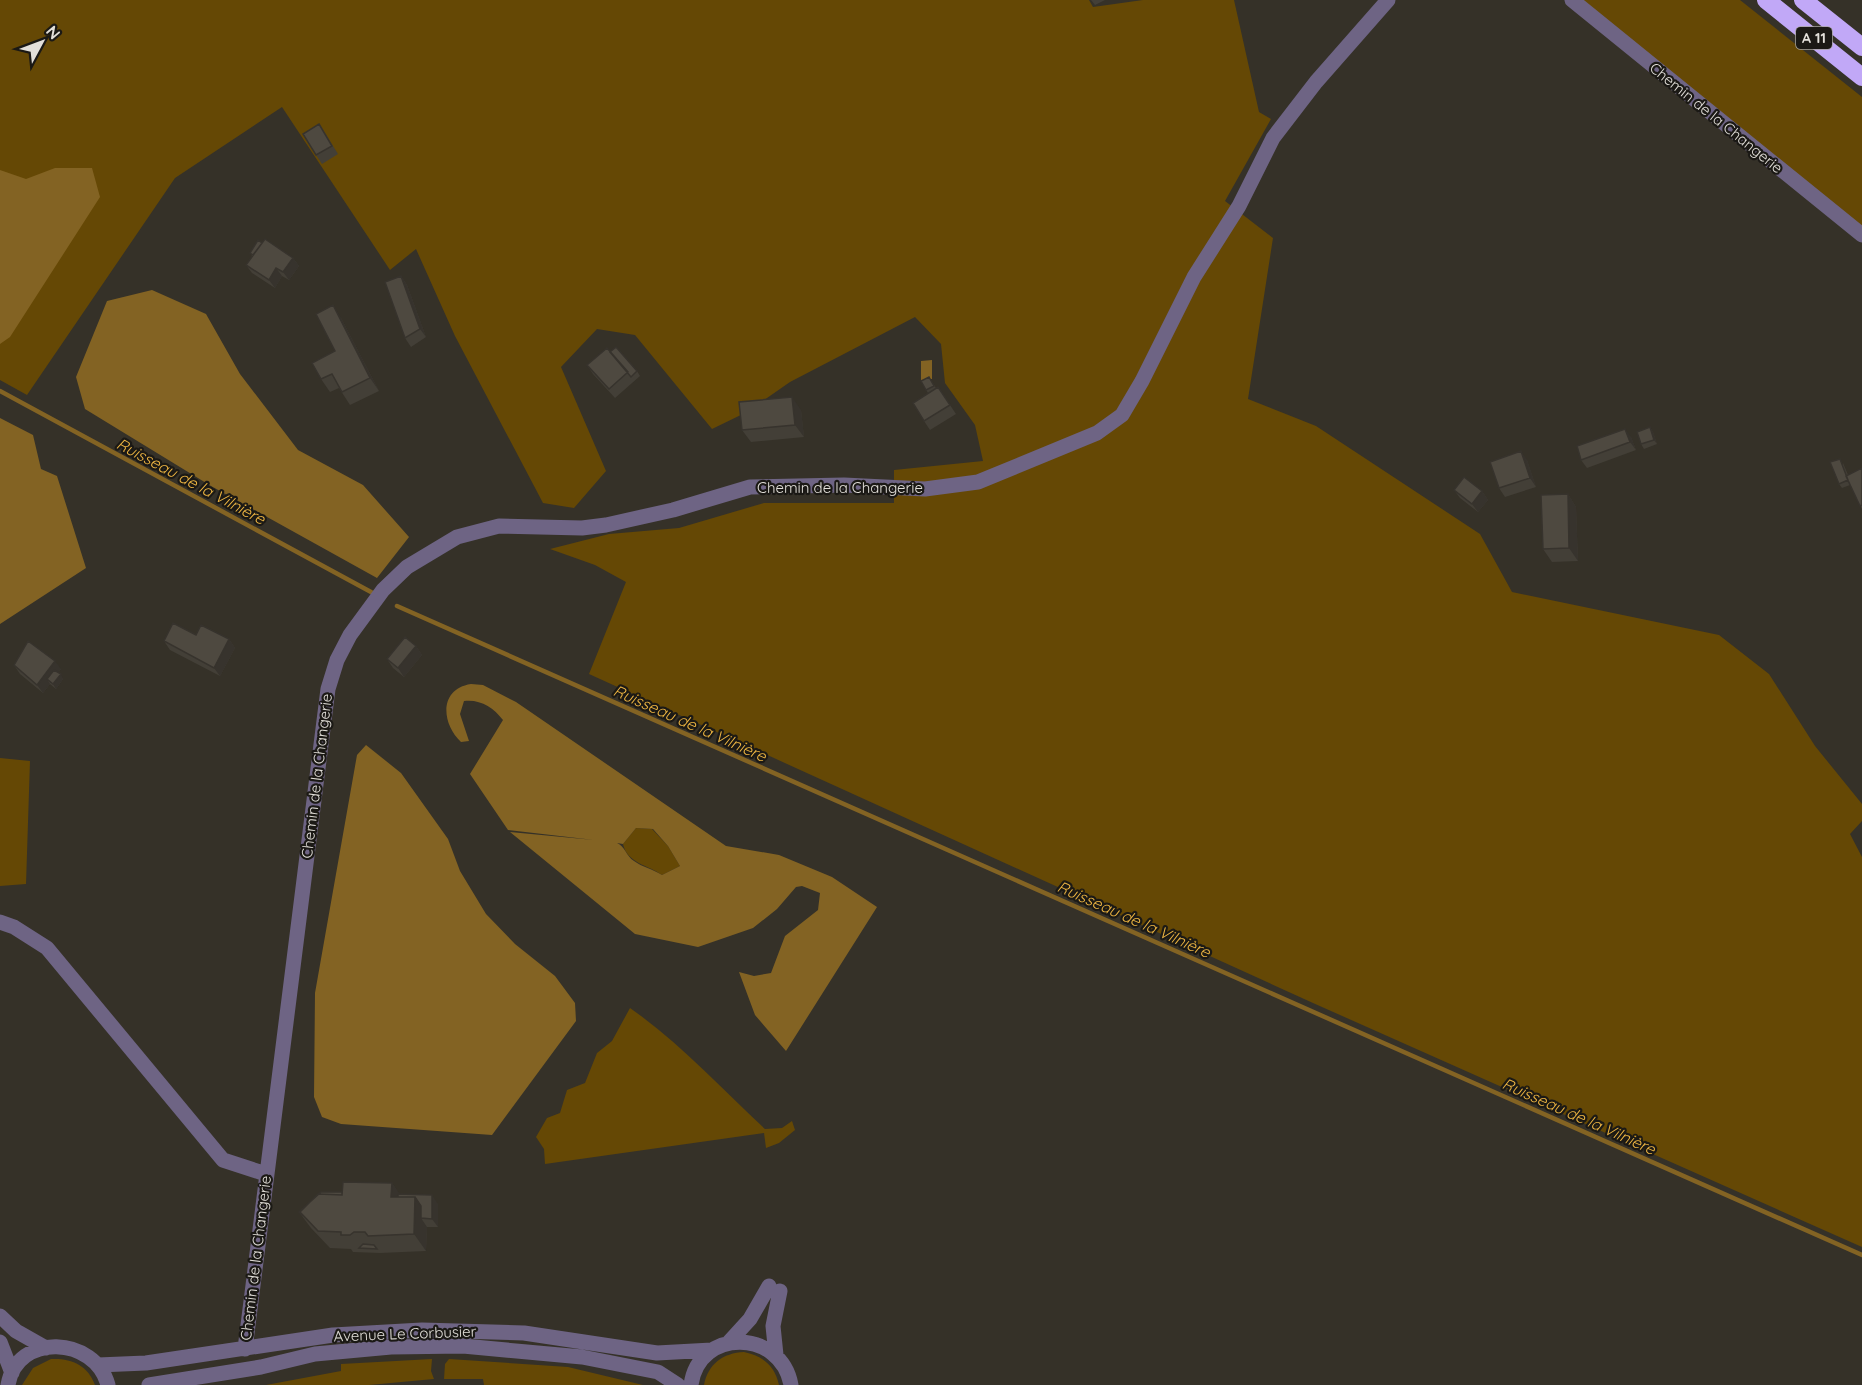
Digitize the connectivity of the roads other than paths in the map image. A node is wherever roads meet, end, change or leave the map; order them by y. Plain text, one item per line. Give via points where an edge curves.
1 (1388, 0) edge
2 (1572, 0) edge
3 (1766, 0) edge
4 (1803, 0) edge
5 (1862, 47) edge
6 (1862, 77) edge
7 (1862, 235) edge
8 (0, 922) edge
9 (266, 1174) junction
10 (0, 1316) edge
11 (0, 1342) edge
12 (729, 1342) junction
13 (46, 1348) junction
14 (245, 1349) junction
15 (712, 1350) junction
16 (776, 1355) junction
17 (98, 1365) junction
18 (10, 1379) edge
19 (792, 1383) edge
20 (108, 1385) edge
21 (149, 1385) edge
22 (678, 1385) edge
23 (692, 1385) edge

1 - 9 street, Chemin de la Changerie via 1316,81 1273,138 1239,206 1194,277 1122,416 1097,433 978,482 926,489 844,485 750,487 606,525 490,528 457,537 432,550 383,590 350,635 328,689
2 - 7 street, Chemin de la Changerie
3 - 6 highway, A 11
4 - 5 highway, A 11
8 - 9 street via 47,948 224,1160
9 - 14 street, Chemin de la Changerie
10 - 13 street via 16,1331
11 - 18 street
12 - 15 street
12 - 16 street via 754,1342
12 - 16 street via 775,1288
13 - 17 street via 76,1349
13 - 18 street via 32,1352 20,1362
14 - 15 street, Avenue Le Corbusier via 333,1335 451,1330 555,1336 657,1353
14 - 17 street, Avenue Le Corbusier via 147,1363
15 - 23 street via 699,1364
16 - 19 street
17 - 20 street
21 - 22 street, Avenue Le Corbusier via 315,1354 463,1346 582,1357 658,1372

